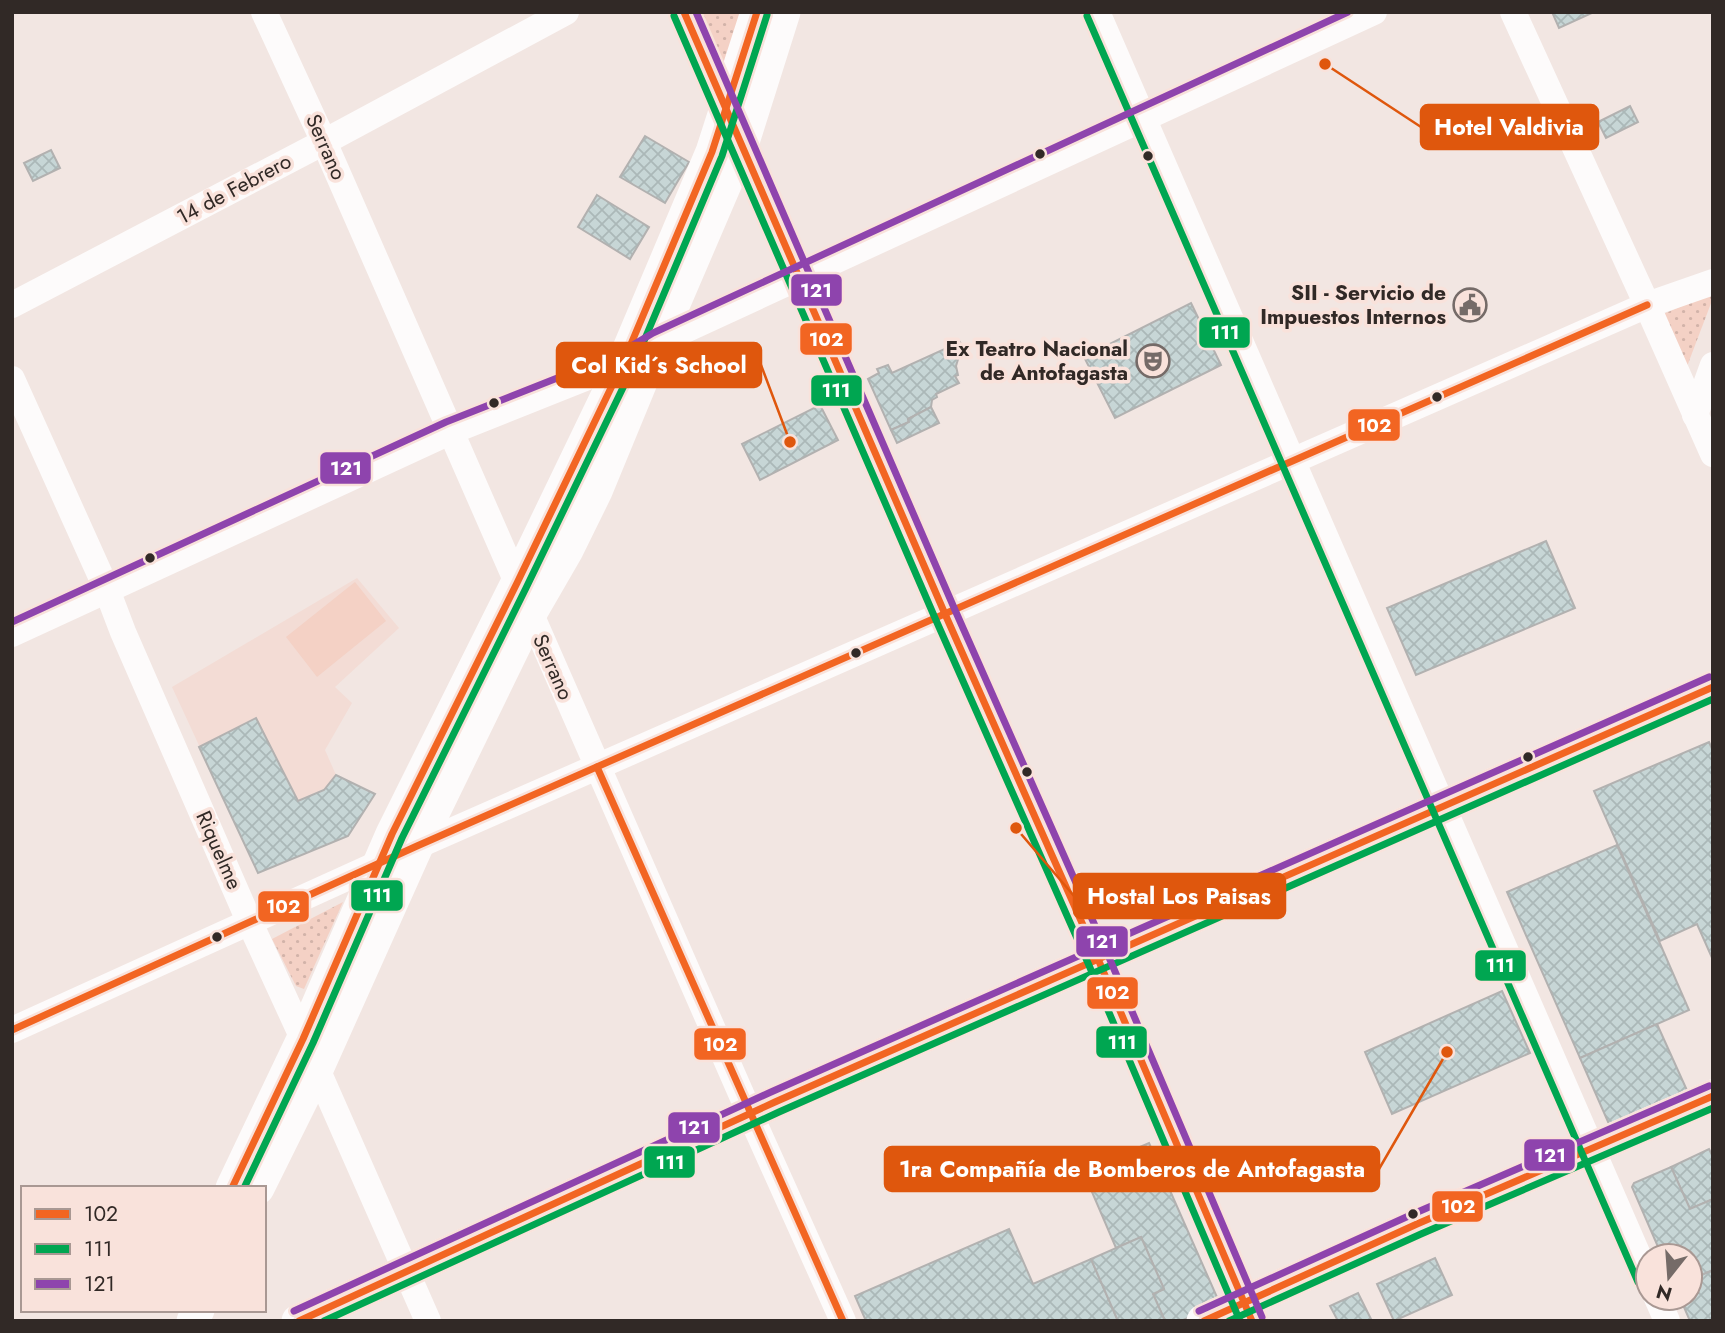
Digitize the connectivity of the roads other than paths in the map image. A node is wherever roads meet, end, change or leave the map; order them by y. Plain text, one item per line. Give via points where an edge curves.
1 (264, 12) edge
2 (566, 12) edge
3 (684, 12) edge
4 (757, 12) edge
5 (784, 12) edge
6 (1097, 12) edge
7 (1374, 12) edge
8 (1513, 12) edge
9 (726, 108) junction
10 (1143, 119) junction
11 (324, 142) junction
12 (742, 145) junction
13 (800, 277) junction
14 (1713, 282) edge
15 (12, 305) edge
16 (1647, 305) junction
17 (657, 343) junction
18 (623, 363) junction
19 (1713, 365) edge
20 (12, 379) edge
21 (1695, 415) junction
22 (450, 432) junction
23 (1713, 454) edge
24 (1292, 461) junction
25 (516, 583) junction
26 (107, 590) junction
27 (530, 614) junction
28 (946, 614) junction
29 (12, 634) edge
30 (1713, 687) edge
31 (597, 767) junction
32 (1443, 807) junction
33 (417, 846) junction
34 (377, 864) junction
35 (250, 923) junction
36 (1098, 959) junction
37 (12, 1030) edge
38 (303, 1039) junction
39 (317, 1069) junction
40 (1713, 1096) edge
41 (750, 1114) junction
42 (1592, 1149) junction
43 (233, 1186) edge
44 (259, 1186) edge
45 (1634, 1246) edge
46 (406, 1271) junction
47 (1248, 1312) edge
48 (298, 1321) edge
49 (428, 1321) edge
50 (842, 1321) edge
51 (1203, 1321) edge

1 - 11 street, Serrano
2 - 11 street, 14 de Febrero
3 - 9 street
4 - 9 main road
5 - 12 main road
6 - 10 street
7 - 10 street
8 - 16 street
9 - 12 street
9 - 18 main road
10 - 13 street
10 - 24 street
11 - 15 street, 14 de Febrero
11 - 22 street, Serrano
12 - 13 street
12 - 17 main road
13 - 17 street
13 - 28 street
14 - 16 street
16 - 21 street
16 - 24 street
17 - 18 street
17 - 27 main road via 596,491
18 - 22 street
18 - 25 main road
19 - 21 street
20 - 26 street, Riquelme
21 - 23 street
22 - 25 street, Serrano
22 - 26 street
24 - 28 street
24 - 32 street
25 - 27 street, Serrano
25 - 34 main road
26 - 29 street
26 - 35 street, Riquelme
27 - 31 street, Serrano
27 - 33 main road
28 - 31 street
28 - 36 street
30 - 32 main road
31 - 33 street
31 - 41 street, Serrano
32 - 36 main road
32 - 42 street
33 - 34 street
33 - 39 main road
34 - 35 street
34 - 38 main road
35 - 37 street
35 - 38 street, Riquelme
36 - 41 main road
36 - 47 street
38 - 39 street, Riquelme
38 - 43 main road
39 - 44 main road
39 - 46 street, Riquelme
40 - 42 main road
41 - 46 main road
41 - 50 street, Serrano
42 - 45 street
42 - 47 main road via 1417,1224
46 - 48 main road
46 - 49 street, Riquelme
47 - 51 main road

